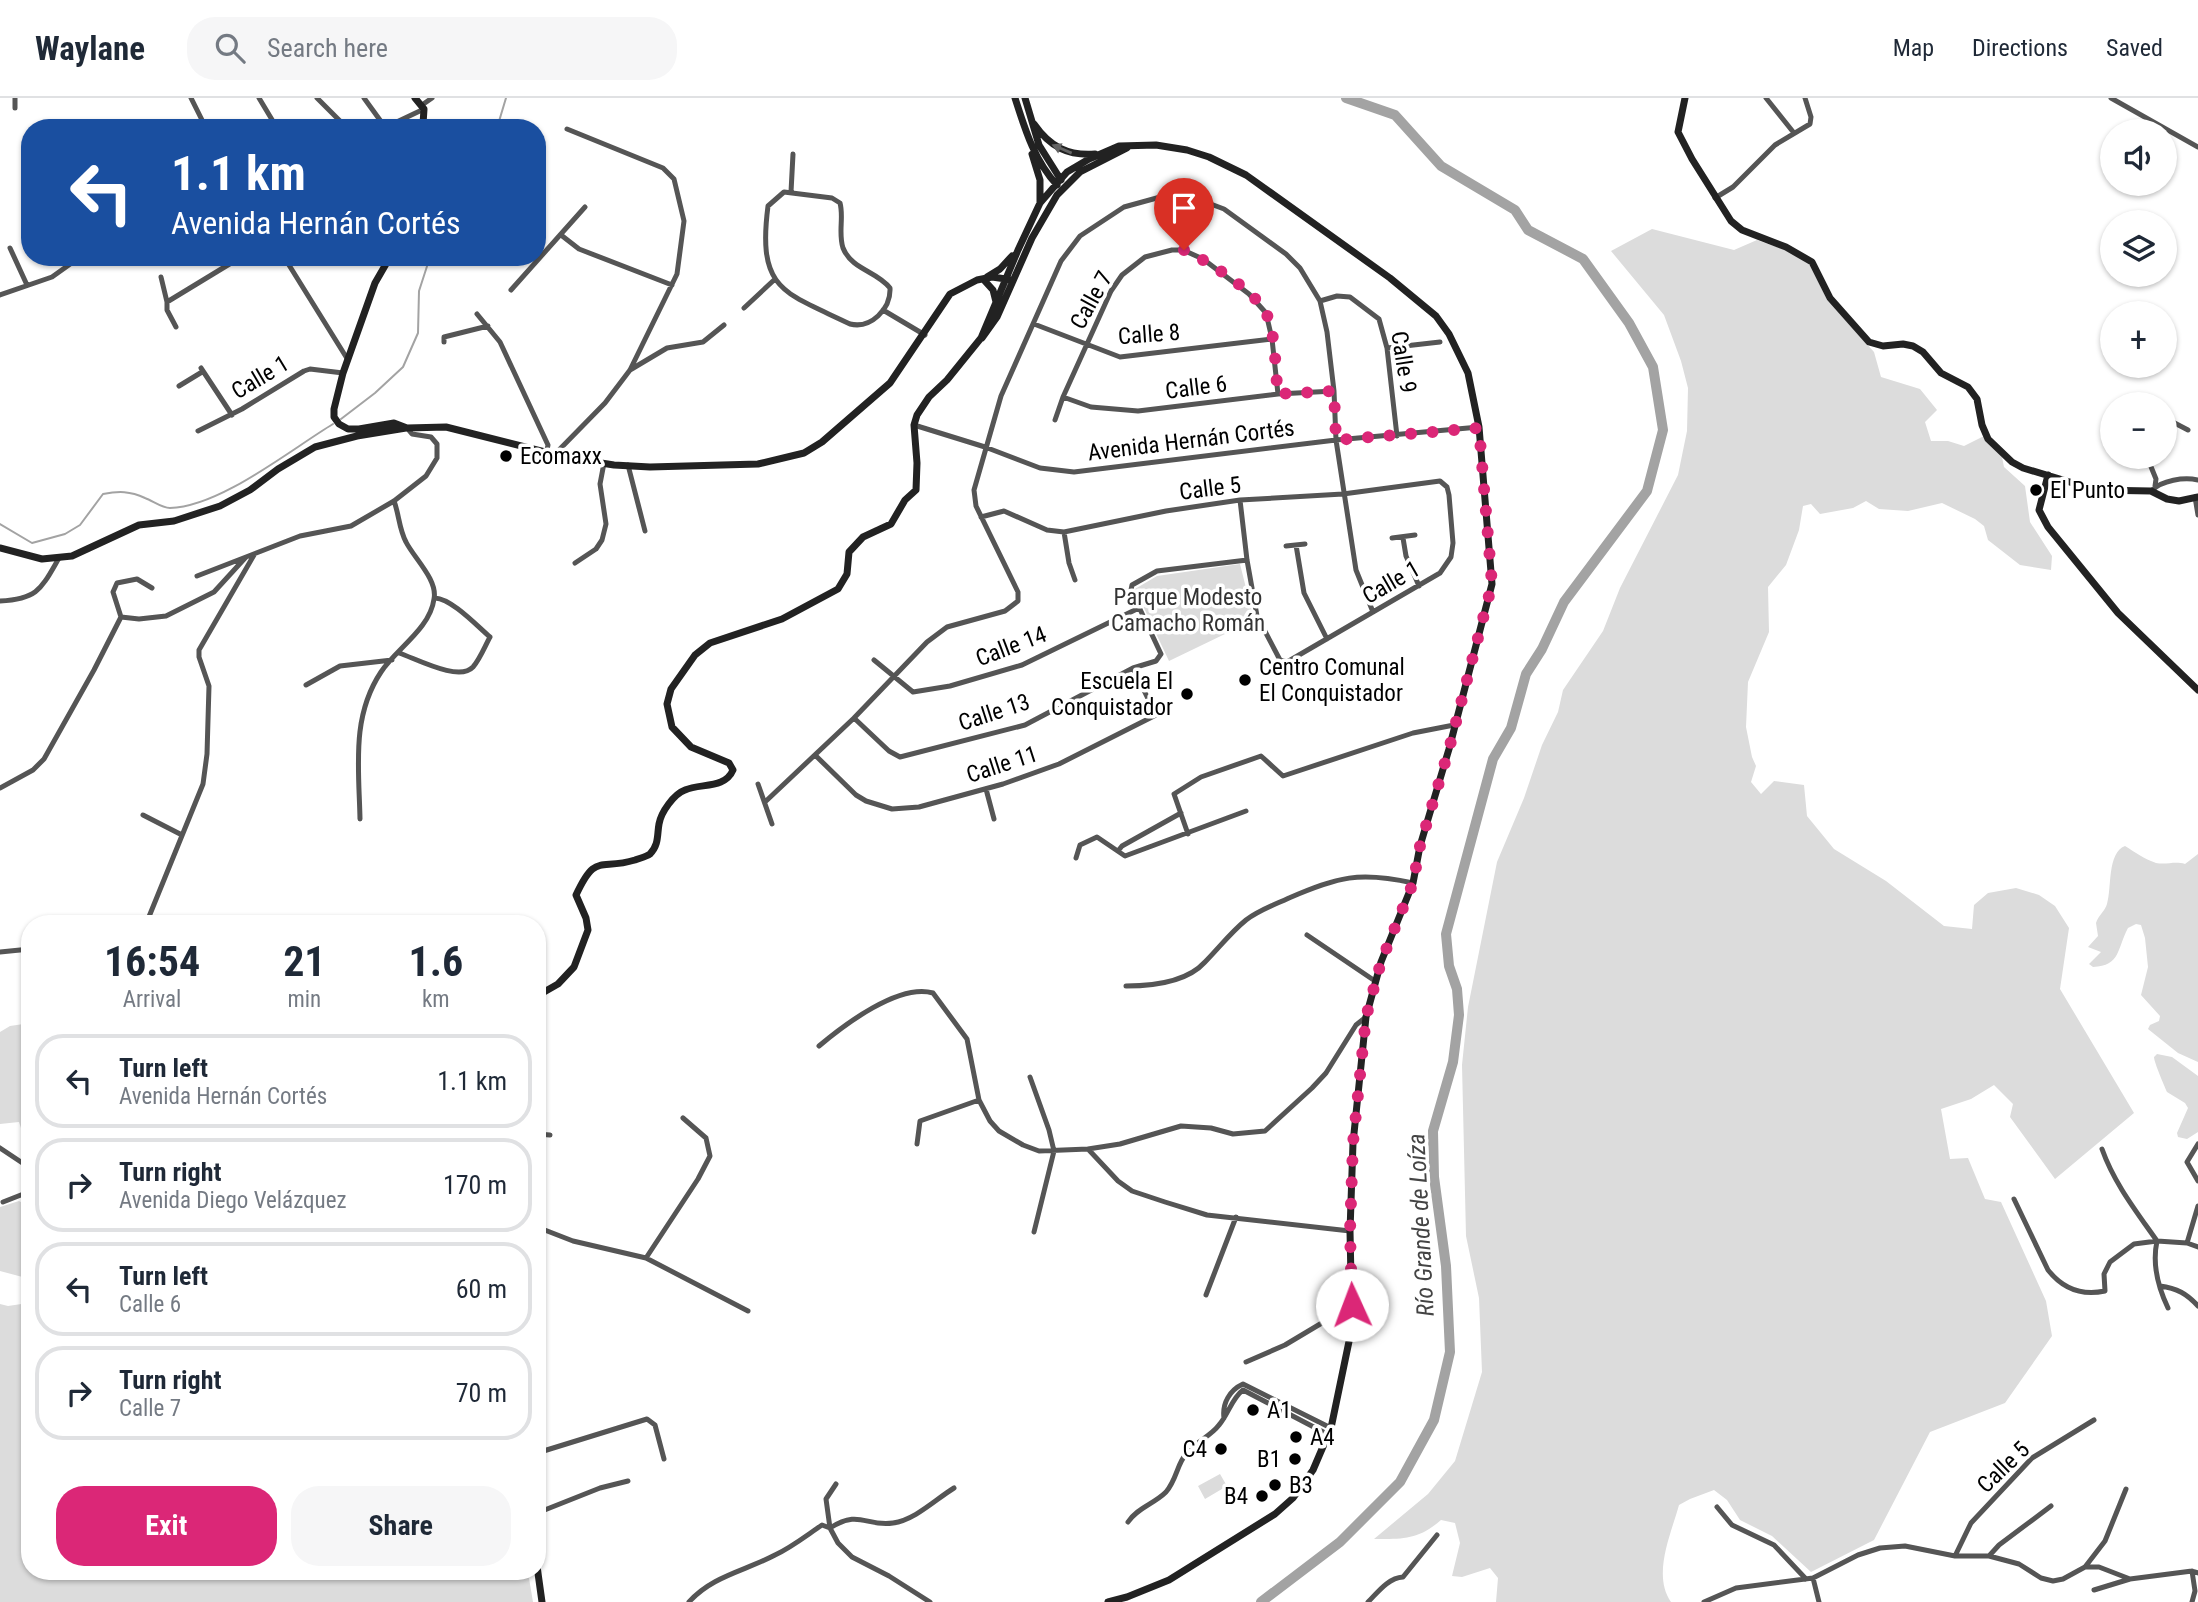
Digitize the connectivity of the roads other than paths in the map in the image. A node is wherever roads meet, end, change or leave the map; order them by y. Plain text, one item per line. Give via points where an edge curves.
1 (15, 98) edge
2 (191, 98) edge
3 (259, 98) edge
4 (317, 98) edge
5 (364, 98) edge
6 (415, 98) edge
7 (432, 98) edge
8 (1015, 98) edge
9 (1025, 98) edge
10 (1685, 98) edge
11 (1766, 98) edge
12 (1805, 98) edge
13 (2111, 98) edge
14 (423, 107) junction
15 (15, 108) dead end
16 (202, 119) edge
17 (272, 119) edge
18 (338, 119) edge
19 (379, 119) edge
20 (400, 119) edge
21 (423, 119) edge
22 (1032, 121) junction
23 (566, 129) dead end
24 (1794, 133) junction
25 (1029, 143) junction
26 (2198, 147) edge
27 (1127, 148) junction
28 (1103, 152) junction
29 (793, 154) dead end
30 (1060, 184) junction
31 (791, 192) junction
32 (1715, 198) junction
33 (1040, 203) junction
34 (585, 207) dead end
35 (561, 234) junction
36 (10, 248) dead end
37 (1018, 250) junction
38 (546, 251) edge
39 (67, 266) edge
40 (226, 266) edge
41 (290, 266) edge
42 (385, 266) edge
43 (532, 266) edge
44 (161, 277) dead end
45 (983, 279) junction
46 (1010, 279) junction
47 (774, 281) junction
48 (27, 285) junction
49 (672, 285) junction
50 (511, 290) dead end
51 (0, 295) edge
52 (1320, 301) junction
53 (167, 302) junction
54 (997, 302) junction
55 (744, 308) dead end
56 (883, 310) junction
57 (477, 314) dead end
58 (1034, 324) junction
59 (724, 325) dead end
60 (488, 326) junction
61 (176, 327) dead end
62 (925, 335) junction
63 (981, 338) junction
64 (1272, 339) junction
65 (444, 342) dead end
66 (1440, 342) dead end
67 (1086, 345) junction
68 (1388, 348) junction
69 (348, 360) junction
70 (630, 370) junction
71 (343, 373) junction
72 (178, 386) dead end
73 (1334, 391) junction
74 (1278, 394) junction
75 (1063, 397) junction
76 (232, 415) junction
77 (1055, 420) dead end
78 (2177, 424) edge
79 (914, 425) junction
80 (407, 428) junction
81 (1479, 428) junction
82 (2188, 430) dead end
83 (198, 431) dead end
84 (1397, 436) junction
85 (1336, 440) junction
86 (985, 447) junction
87 (547, 450) junction
88 (556, 453) junction
89 (604, 463) junction
90 (628, 466) junction
91 (2152, 469) edge
92 (2048, 475) junction
93 (2198, 480) edge
94 (1447, 486) joint
95 (2153, 488) junction
96 (1343, 494) junction
97 (2197, 497) edge
98 (1240, 500) junction
99 (394, 501) junction
100 (2198, 515) edge
101 (981, 517) junction
102 (645, 531) dead end
103 (1064, 532) junction
104 (1415, 535) dead end
105 (1392, 538) dead end
106 (1403, 538) junction
107 (1306, 544) dead end
108 (1296, 545) junction
109 (1286, 546) dead end
110 (0, 548) edge
111 (254, 555) junction
112 (246, 556) junction
113 (59, 558) junction
114 (1247, 559) junction
115 (575, 563) dead end
116 (197, 576) dead end
117 (1075, 580) dead end
118 (1419, 586) junction
119 (152, 588) dead end
120 (435, 598) junction
121 (0, 601) edge
122 (1139, 608) junction
123 (1373, 612) junction
124 (121, 617) junction
125 (1327, 639) junction
126 (399, 653) junction
127 (392, 660) junction
128 (874, 660) dead end
129 (1133, 668) junction
130 (894, 678) junction
131 (306, 685) dead end
132 (2198, 690) edge
133 (855, 718) junction
134 (1454, 725) junction
135 (816, 755) junction
136 (758, 784) dead end
137 (0, 788) edge
138 (986, 789) junction
139 (765, 802) junction
140 (1246, 811) dead end
141 (1181, 813) junction
142 (143, 815) dead end
143 (994, 818) dead end
144 (360, 819) dead end
145 (772, 824) dead end
146 (1188, 834) junction
147 (182, 835) junction
148 (1118, 852) junction
149 (1076, 858) dead end
150 (1413, 883) junction
151 (150, 915) edge
152 (1307, 935) dead end
153 (21, 950) edge
154 (0, 953) edge
155 (1375, 981) junction
156 (1126, 986) dead end
157 (546, 991) edge
158 (1366, 1017) junction
159 (819, 1046) dead end
160 (1030, 1077) dead end
161 (979, 1100) junction
162 (683, 1118) dead end
163 (546, 1135) edge
164 (550, 1135) dead end
165 (917, 1144) dead end
166 (2198, 1144) edge
167 (0, 1147) edge
168 (1088, 1149) junction
169 (2102, 1149) dead end
170 (1054, 1151) junction
171 (21, 1162) edge
172 (2198, 1181) edge
173 (21, 1195) edge
174 (2014, 1199) dead end
175 (3, 1202) dead end
176 (2198, 1206) edge
177 (1236, 1217) junction
178 (546, 1230) edge
179 (1350, 1231) junction
180 (1034, 1233) dead end
181 (2157, 1241) junction
182 (2187, 1243) junction
183 (2198, 1247) edge
184 (646, 1258) junction
185 (2160, 1286) junction
186 (1206, 1295) dead end
187 (1352, 1305) junction
188 (2198, 1306) edge
189 (2168, 1308) dead end
190 (748, 1311) dead end
191 (1246, 1362) dead end
192 (2094, 1420) dead end
193 (1330, 1431) junction
194 (546, 1450) edge
195 (664, 1459) dead end
196 (628, 1482) dead end
197 (836, 1484) dead end
198 (954, 1488) dead end
199 (2126, 1489) dead end
200 (2051, 1506) dead end
201 (1717, 1507) dead end
202 (546, 1509) edge
203 (1128, 1522) dead end
204 (830, 1528) junction
205 (1437, 1535) dead end
206 (1955, 1556) junction
207 (1989, 1556) junction
208 (2085, 1567) junction
209 (2195, 1572) edge
210 (1810, 1579) junction
211 (2130, 1579) junction
212 (539, 1580) edge
213 (2094, 1590) dead end
214 (542, 1602) edge
215 (689, 1602) edge
216 (930, 1602) edge
217 (1108, 1602) edge
218 (1368, 1602) edge
219 (1704, 1602) edge
220 (1819, 1602) edge
221 (2192, 1602) edge

1 - 15 street
2 - 16 street
3 - 17 street
4 - 18 street
5 - 19 street
6 - 14 street
7 - 14 street
8 - 25 street
9 - 22 street
10 - 32 street via 1678,132
11 - 24 street
12 - 24 street via 1810,124
13 - 26 street
14 - 20 street
14 - 21 street
28 -> 22 street via 1083,155 1060,149 1047,141
22 - 30 street
23 - 49 street via 663,168 674,179 684,221
24 - 32 street
25 - 30 street
25 - 33 street via 1040,180
27 - 28 street
27 - 30 street
27 - 81 street via 1187,149 1246,175 1390,278 1436,316 1450,334 1468,373
28 - 30 street via 1076,166
29 - 31 street
30 - 33 street
30 - 46 street
31 - 47 street via 784,192 768,206 765,251
31 - 56 street via 840,202 841,239 850,260 890,288
32 - 92 street via 1737,227 1812,262 1830,298 1869,342 1913,346 1941,373 1968,387 1977,399 1988,439 2012,462
33 - 37 street
34 - 35 street
35 - 38 street
35 - 49 street via 579,249
36 - 48 street
37 - 45 street
37 - 46 street
39 - 48 street
40 - 53 street
41 - 69 street
42 - 69 street
43 - 50 street
44 - 53 street
45 - 46 street
45 - 54 street
45 - 62 street via 950,294
46 - 54 street
46 - 63 street via 998,317
47 - 55 street
47 - 56 street via 794,298 850,324 868,324
48 - 51 street
49 - 70 street
52 - 58 street via 1286,254 1224,209 1192,197 1164,196 1124,207 1080,236 1061,261
52 - 68 street, Calle 9 via 1350,297 1378,319
52 - 73 street
53 - 61 street
54 - 63 street
56 - 62 street
57 - 60 street
58 - 67 street, Calle 8
58 - 86 street via 1001,396
59 - 70 street via 703,342 667,348
60 - 65 street via 444,337
60 - 87 street via 500,342
62 - 90 street via 890,383 822,443 804,453 758,464
63 - 79 street via 929,397
64 - 67 street, Calle 8 via 1120,357
64 - 67 street, Calle 7 via 1266,313 1249,294 1203,259 1172,250 1145,257 1122,275
64 - 74 street, Calle 7
66 - 68 street
67 - 75 street, Calle 7
68 - 84 street, Calle 9
69 - 71 street
70 - 88 street via 606,403
71 - 76 street, Calle 1 via 304,370
71 - 80 street via 334,409 339,425 359,429 394,423
72 - 76 street via 201,370
73 - 74 street, Calle 6
73 - 85 street
74 - 75 street, Calle 6 via 1138,411 1091,407
75 - 77 street, Calle 7
76 - 83 street, Calle 1
78 - 82 street
79 - 86 street, Avenida Hernán Cortés
79 - 157 street via 916,490 891,524 863,537 849,552 848,574 838,589 782,619 710,643 695,654 671,689 667,704 672,727 691,747 729,763 733,771 725,781 684,790 674,798 660,821 658,843 649,856 598,864 584,876 576,895 588,930 574,967
80 - 87 street via 446,427
80 - 99 street via 412,434 431,437 437,444 437,458 426,476
80 - 113 street via 315,447 220,506 174,521 139,526
81 - 84 street, Avenida Hernán Cortés
81 - 134 street via 1492,584
84 - 85 street, Avenida Hernán Cortés
85 - 86 street, Avenida Hernán Cortés via 1074,472 1040,468
85 - 96 street
86 - 101 street via 974,490
87 - 88 street
88 - 89 street
89 - 90 street
89 - 115 street via 600,484 606,524 602,540
90 - 102 street
91 - 95 street via 2156,479
92 - 95 street via 2096,490
92 - 132 street via 2039,510 2048,527 2118,613
93 - 95 street
94 - 96 street, Calle 5 via 1440,481
94 - 118 street, Calle 1 via 1451,557 1440,573
95 - 97 street via 2174,501
96 - 98 street, Calle 5
96 - 123 street via 1356,570
97 - 100 street
98 - 103 street, Calle 5
98 - 114 street
99 - 111 street via 351,526 300,536
99 - 120 street via 403,536
101 - 103 street, Calle 5 via 1004,511 1047,530
101 - 130 street via 1018,592 1018,601 1005,611 947,627
103 - 117 street
104 - 106 street
105 - 106 street
106 - 118 street
107 - 108 street
108 - 109 street
108 - 125 street via 1304,593
110 - 113 street via 42,559
111 - 112 street
111 - 147 street via 199,650 209,686 207,754 203,784
112 - 116 street
112 - 124 street via 224,584 197,602 166,616
113 - 121 street via 39,590 28,598
114 - 122 street, Calle 13 via 1157,571 1132,585
114 - 125 street, Calle 1 via 1257,616 1280,660 1287,662
118 - 123 street, Calle 1
119 - 124 street via 137,579 117,583 113,592
120 - 126 street
120 - 126 street via 450,603 490,637 473,667 453,673
122 - 129 street, Calle 13 via 1161,654 1156,661
122 - 130 street, Calle 14 via 1022,665 913,692
123 - 125 street, Calle 1
124 - 137 street via 44,759
126 - 127 street
127 - 131 street via 340,666
127 - 144 street via 369,693 358,734
128 - 130 street
129 - 133 street, Calle 13 via 1025,724 900,757
129 - 138 street, Calle 11 via 1156,715 1059,764
130 - 133 street
133 - 135 street
134 - 141 street via 1413,733 1283,776 1261,756 1256,757 1176,791
134 - 150 street
135 - 138 street, Calle 11 via 856,795 892,809 919,807
135 - 139 street
136 - 139 street
138 - 143 street
139 - 145 street
140 - 146 street
141 - 146 street
141 - 148 street
142 - 147 street
146 - 148 street via 1125,856
147 - 151 street
148 - 149 street via 1097,837 1080,845
150 - 155 street
150 - 156 street via 1349,877 1326,882 1249,918 1188,975 1162,984
152 - 155 street
153 - 154 street
155 - 158 street
158 - 168 street via 1326,1073 1265,1131 1233,1134 1181,1126
158 - 179 street via 1355,1111
159 - 161 street via 865,1011 925,990 933,993 967,1039
160 - 170 street
161 - 165 street via 920,1121
161 - 170 street via 999,1131 1039,1151
162 - 184 street via 706,1138 710,1156
163 - 164 street
166 - 172 street via 2187,1162
167 - 171 street
168 - 170 street
168 - 177 street via 1132,1191 1207,1214
169 - 181 street via 2121,1191
170 - 180 street
173 - 175 street
174 - 181 street via 2048,1270 2056,1280 2079,1292 2105,1291 2104,1274 2110,1262 2134,1244
176 - 182 street
177 - 179 street
177 - 186 street
178 - 184 street
179 - 187 street
181 - 182 street
181 - 185 street via 2154,1256
182 - 183 street
184 - 190 street
185 - 188 street via 2186,1294
185 - 189 street
187 - 191 street
187 - 193 street via 1352,1327
192 - 206 street, Calle 5 via 2032,1458 1971,1523
193 - 203 street via 1243,1384 1235,1387 1223,1406 1224,1418 1218,1427 1184,1455 1167,1491
193 - 217 street via 1313,1470 1275,1514 1169,1580
194 - 195 street via 647,1419 654,1425
196 - 202 street
197 - 204 street via 827,1499
198 - 204 street via 902,1520 880,1523 857,1517
199 - 208 street via 2105,1541
200 - 207 street
201 - 210 street via 1732,1525 1774,1545
204 - 215 street via 822,1525 777,1555 715,1580
204 - 216 street via 852,1557
205 - 218 street via 1403,1577 1385,1584
206 - 207 street
206 - 210 street via 1905,1546 1874,1549
207 - 208 street via 2053,1581
208 - 211 street via 2099,1567
209 - 211 street
209 - 221 street
210 - 219 street via 1736,1588
210 - 220 street
211 - 213 street
212 - 214 street

